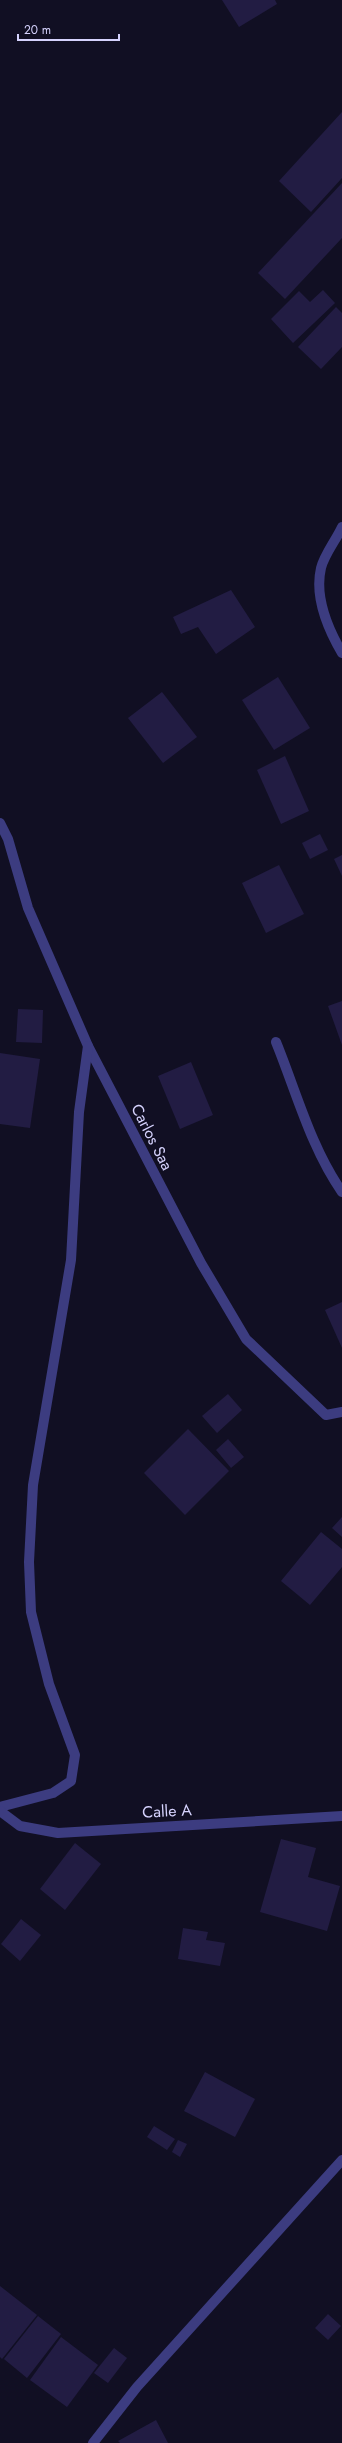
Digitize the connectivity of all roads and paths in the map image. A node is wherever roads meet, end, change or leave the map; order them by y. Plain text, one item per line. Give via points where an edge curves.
1 (342, 527) edge
2 (342, 653) edge
3 (0, 823) edge
4 (276, 1042) dead end
5 (88, 1046) junction
6 (342, 1192) edge
7 (342, 1412) edge
8 (0, 1807) edge
9 (0, 1811) edge
10 (342, 1816) edge
11 (342, 2161) edge
12 (93, 2443) edge

1 - 2 street via 321,568 320,600 330,633
3 - 5 street, Carlos Saa via 8,838 28,908
4 - 6 street via 318,1148
5 - 7 street, Carlos Saa via 201,1263 246,1339 326,1415
5 - 8 street via 79,1112 72,1260 33,1485 29,1562 31,1612 49,1684 75,1755 71,1781 53,1793
9 - 10 street, Calle A via 20,1826 58,1833
11 - 12 street via 136,2387

